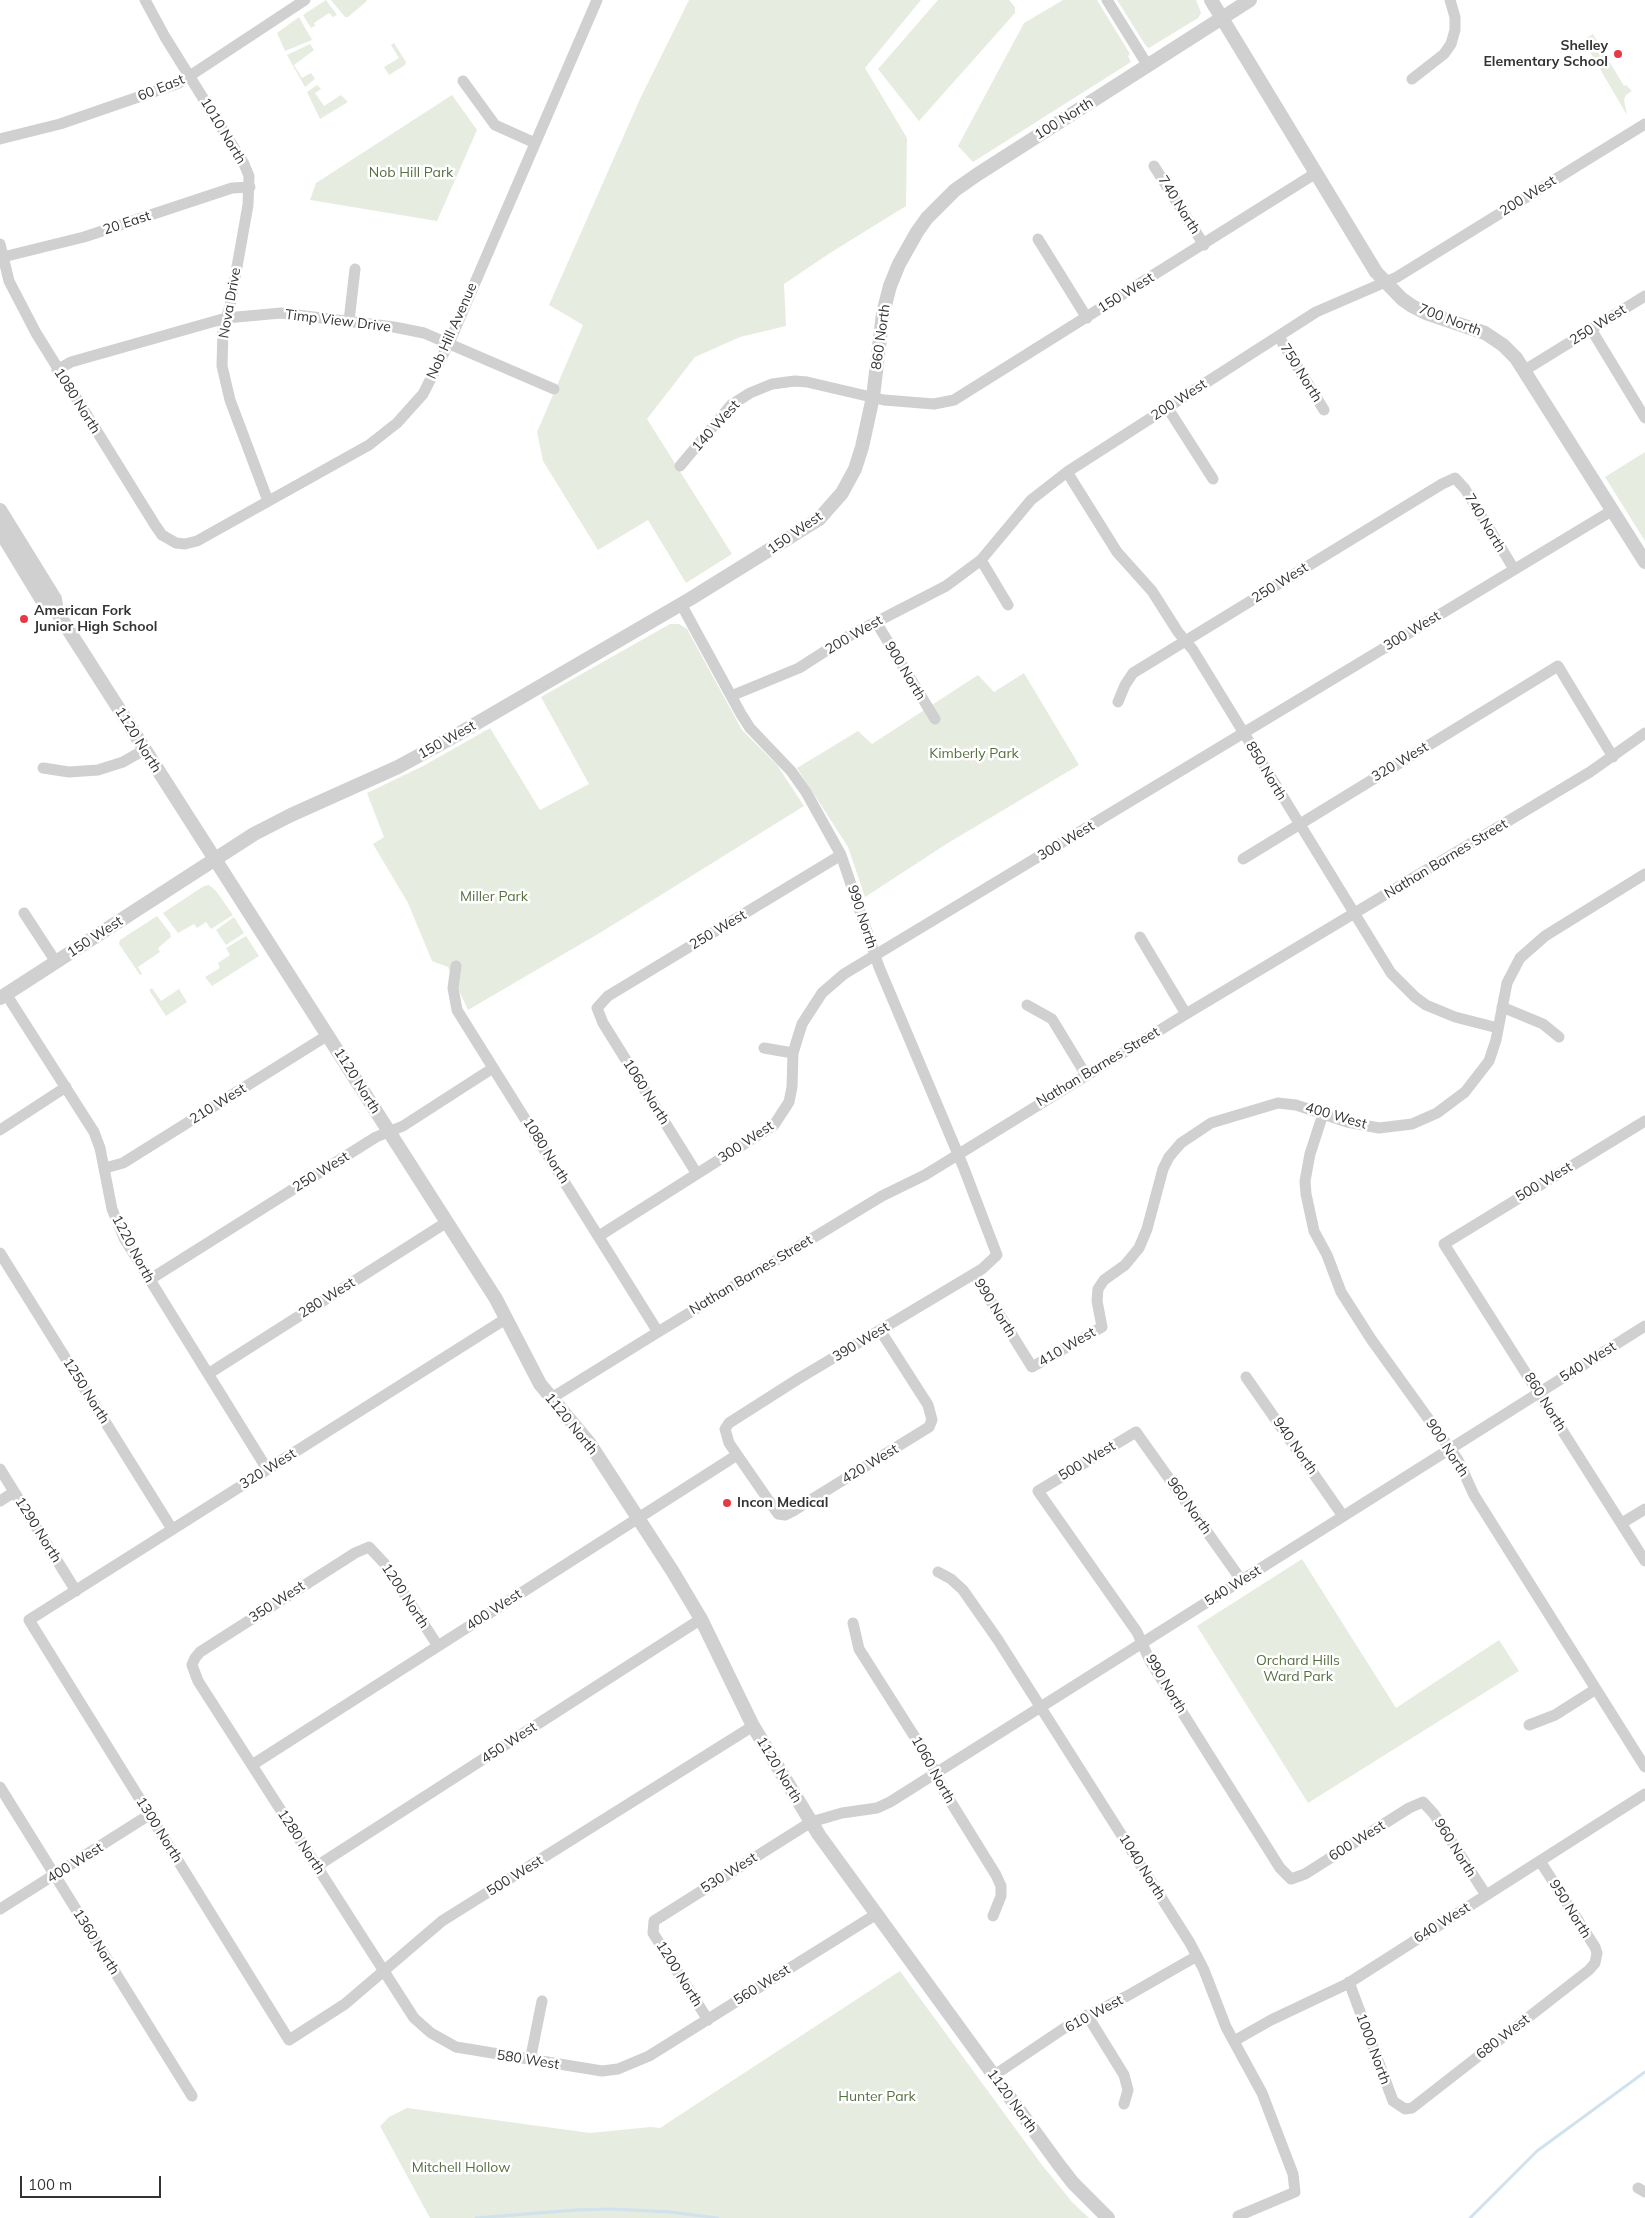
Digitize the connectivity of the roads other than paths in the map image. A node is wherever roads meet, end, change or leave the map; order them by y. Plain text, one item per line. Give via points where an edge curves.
1 (145, 0) edge
2 (304, 0) edge
3 (597, 0) edge
4 (1107, 0) edge
5 (1211, 0) edge
6 (1250, 0) edge
7 (1450, 0) edge
8 (1222, 18) junction
9 (1148, 66) junction
10 (190, 76) junction
11 (1412, 79) dead end
12 (463, 81) dead end
13 (1645, 124) edge
14 (0, 139) edge
15 (535, 143) junction
16 (1154, 166) dead end
17 (1316, 173) junction
18 (250, 187) junction
19 (917, 232) joint
20 (1038, 240) dead end
21 (0, 244) edge
22 (1204, 245) junction
23 (3, 257) junction
24 (355, 269) dead end
25 (1385, 282) junction
26 (1645, 296) edge
27 (226, 318) junction
28 (1087, 318) junction
29 (349, 321) junction
30 (1591, 329) junction
31 (1278, 337) junction
32 (449, 344) junction
33 (57, 370) junction
34 (1525, 370) junction
35 (554, 389) dead end
36 (873, 396) junction
37 (1167, 407) junction
38 (1324, 410) dead end
39 (1645, 418) edge
40 (862, 447) joint
41 (680, 466) dead end
42 (1067, 472) junction
43 (1455, 478) joint
44 (1213, 479) dead end
45 (268, 501) junction
46 (0, 510) edge
47 (1613, 510) junction
48 (0, 532) edge
49 (176, 543) joint
50 (981, 560) junction
51 (1645, 562) edge
52 (1514, 569) junction
53 (681, 604) junction
54 (1008, 605) dead end
55 (57, 612) junction
56 (876, 622) junction
57 (1186, 641) junction
58 (731, 696) junction
59 (1118, 702) dead end
60 (935, 719) dead end
61 (1645, 733) edge
62 (1244, 734) junction
63 (144, 750) junction
64 (1613, 757) junction
65 (43, 768) dead end
66 (1298, 824) junction
67 (841, 855) junction
68 (1243, 859) dead end
69 (214, 860) junction
70 (1645, 874) edge
71 (24, 912) dead end
72 (1354, 914) junction
73 (1140, 937) dead end
74 (874, 956) junction
75 (56, 962) junction
76 (456, 966) dead end
77 (3, 996) edge
78 (1027, 1004) dead end
79 (1502, 1007) junction
80 (597, 1008) joint
81 (1186, 1014) junction
82 (1498, 1028) junction
83 (328, 1035) junction
84 (1559, 1037) dead end
85 (764, 1048) dead end
86 (793, 1053) junction
87 (494, 1068) junction
88 (1086, 1075) junction
89 (66, 1087) junction
90 (1323, 1114) junction
91 (1645, 1120) edge
92 (0, 1130) edge
93 (390, 1132) junction
94 (958, 1154) junction
95 (105, 1168) junction
96 (697, 1174) junction
97 (447, 1222) junction
98 (599, 1236) junction
99 (1444, 1244) joint
100 (0, 1253) edge
101 (998, 1255) joint
102 (974, 1274) junction
103 (149, 1280) junction
104 (506, 1318) junction
105 (1645, 1326) edge
106 (1102, 1327) joint
107 (880, 1330) junction
108 (658, 1332) junction
109 (1032, 1367) joint
110 (208, 1374) junction
111 (1246, 1377) dead end
112 (1539, 1393) junction
113 (550, 1399) junction
114 (1136, 1432) joint
115 (1450, 1449) junction
116 (737, 1455) junction
117 (0, 1469) edge
118 (267, 1470) junction
119 (1038, 1491) joint
120 (14, 1492) junction
121 (0, 1501) edge
122 (1645, 1508) edge
123 (1343, 1516) junction
124 (638, 1518) junction
125 (1622, 1523) junction
126 (172, 1529) junction
127 (369, 1547) joint
128 (1645, 1561) edge
129 (938, 1572) dead end
130 (1242, 1581) junction
131 (76, 1590) junction
132 (700, 1619) junction
133 (29, 1620) joint
134 (853, 1623) dead end
135 (1142, 1644) junction
136 (438, 1646) junction
137 (192, 1665) joint
138 (1596, 1689) junction
139 (1041, 1707) junction
140 (1529, 1725) dead end
141 (753, 1726) junction
142 (252, 1765) junction
143 (1645, 1766) edge
144 (935, 1774) junction
145 (0, 1787) edge
146 (1645, 1794) edge
147 (1423, 1802) joint
148 (149, 1815) junction
149 (811, 1822) junction
150 (1540, 1861) junction
151 (317, 1866) junction
152 (55, 1876) junction
153 (1291, 1879) joint
154 (1486, 1896) junction
155 (0, 1909) edge
156 (875, 1914) junction
157 (993, 1916) dead end
158 (652, 1927) joint
159 (1197, 1956) junction
160 (1596, 1959) joint
161 (383, 1970) junction
162 (1349, 1982) junction
163 (542, 2001) dead end
164 (1087, 2015) junction
165 (414, 2018) joint
166 (708, 2020) junction
167 (289, 2040) joint
168 (1234, 2041) junction
169 (649, 2056) joint
170 (530, 2061) junction
171 (993, 2076) junction
172 (192, 2096) dead end
173 (1124, 2104) dead end
174 (1405, 2109) joint
175 (1238, 2216) dead end
176 (1108, 2218) edge

1 - 10 street, 1010 North
2 - 10 street, 60 East
3 - 15 street, Nob Hill Avenue
4 - 9 street
5 - 8 street, 700 North
6 - 8 street, 100 North
7 - 11 street via 1455,17 1451,44
8 - 9 street, 100 North
8 - 17 street, 700 North
9 - 19 street, 100 North via 970,179 940,204
10 - 14 street, 60 East via 179,83 60,124
10 - 18 street, 1010 North via 244,164
12 - 15 street via 495,125
13 - 25 street, 200 West
15 - 32 street, Nob Hill Avenue
16 - 22 street, 740 North
17 - 22 street, 150 West
17 - 25 street, 700 North
18 - 23 street, 20 East via 232,188 92,234
18 - 27 street, Nova Drive
19 - 36 street, 860 North via 890,286 883,313
20 - 28 street
21 - 23 street, 1080 North
22 - 28 street, 150 West
23 - 33 street, 1080 North via 15,295
24 - 29 street
25 - 31 street, 200 West via 1326,307
25 - 34 street, 700 North via 1412,306 1470,326 1493,338
26 - 30 street, 250 West
27 - 29 street, Timp View Drive via 281,314
27 - 33 street, Timp View Drive via 71,362
27 - 45 street, Nova Drive via 223,328 224,381
28 - 36 street, 150 West via 954,400 934,404 884,400
29 - 32 street, Timp View Drive via 416,331
30 - 34 street, 250 West
30 - 39 street
31 - 37 street, 200 West
31 - 38 street, 750 North
32 - 35 street, Timp View Drive
32 - 45 street, Nob Hill Avenue via 423,394 397,423 369,445
33 - 49 street, 1080 North via 155,525
34 - 47 street, 700 North
36 - 40 street, 860 North
36 - 41 street, 140 West via 807,382 783,382 762,388 731,405
37 - 42 street, 200 West
37 - 44 street
40 - 53 street, 150 West via 849,480 819,519
42 - 50 street, 200 West via 1031,500
42 - 57 street, 850 North via 1117,552 1152,591
43 - 52 street, 740 North
43 - 57 street, 250 West
45 - 49 street, Nob Hill Avenue via 197,541
46 - 55 street, 1120 North via 55,599
47 - 51 street, 700 North
47 - 52 street, 300 West
48 - 55 street, 1120 North via 45,605
50 - 54 street
50 - 56 street, 200 West via 946,586
52 - 62 street, 300 West
53 - 58 street, 990 North
53 - 69 street, 150 West via 445,742 272,824
55 - 63 street, 1120 North
56 - 58 street, 200 West via 799,668
56 - 60 street, 900 North
57 - 59 street, 250 West via 1134,673 1124,685
57 - 62 street, 850 North
58 - 67 street, 990 North via 750,728 801,785
61 - 64 street, Nathan Barnes Street
62 - 66 street, 850 North
62 - 74 street, 300 West
63 - 65 street via 123,762 98,770 69,772
63 - 69 street, 1120 North
64 - 66 street, 320 West via 1558,666
64 - 72 street, Nathan Barnes Street
66 - 68 street, 320 West
66 - 72 street, 850 North
67 - 74 street, 990 North
67 - 80 street, 250 West via 608,996
69 - 75 street, 150 West
69 - 83 street, 1120 North
70 - 79 street, 400 West via 1527,950 1514,967
71 - 75 street
72 - 81 street, Nathan Barnes Street
72 - 82 street, 850 North via 1391,973 1414,997 1440,1012
73 - 81 street
74 - 86 street, 300 West via 844,974 822,993 802,1024
74 - 94 street, 990 North
75 - 77 street, 150 West
76 - 87 street, 1080 North via 452,988 457,1010
77 - 89 street, 1220 North
78 - 88 street via 1052,1019
79 - 82 street, 400 West
79 - 84 street via 1543,1024
80 - 96 street, 1060 North via 603,1023
81 - 88 street, Nathan Barnes Street
82 - 90 street, 400 West via 1493,1053 1478,1076 1457,1099 1429,1117 1402,1126 1379,1128
83 - 93 street, 1120 North
83 - 95 street, 210 West via 123,1163
85 - 86 street
86 - 96 street, 300 West via 789,1102 774,1125
87 - 93 street, 250 West
87 - 98 street, 1080 North
88 - 94 street, Nathan Barnes Street
89 - 92 street
89 - 95 street, 1220 North via 94,1132
90 - 106 street, 400 West via 1288,1104 1265,1106 1212,1122 1181,1143 1168,1157 1163,1169 1139,1248 1098,1289 1096,1301
90 - 115 street, 900 North via 1311,1148 1306,1181 1314,1231 1350,1308
91 - 99 street, 500 West
93 - 97 street, 1120 North
93 - 103 street, 250 West via 376,1137
94 - 101 street, 990 North
94 - 108 street, Nathan Barnes Street via 882,1196
95 - 103 street, 1220 North via 117,1223
96 - 98 street, 300 West
97 - 104 street, 1120 North
97 - 110 street, 280 West
98 - 108 street, 1080 North
99 - 112 street, 860 North
100 - 126 street, 1250 North
101 - 102 street, 390 West
102 - 107 street, 390 West
102 - 109 street, 990 North
103 - 110 street, 1220 North
104 - 113 street, 1120 North via 528,1364
104 - 118 street, 320 West
105 - 112 street, 540 West
106 - 109 street, 410 West
107 - 116 street, 390 West via 734,1419 725,1430
107 - 116 street, 420 West via 928,1405 932,1420 923,1432 785,1515 778,1514
108 - 113 street, Nathan Barnes Street
110 - 118 street, 1220 North
111 - 123 street, 940 North
112 - 115 street, 540 West
112 - 125 street, 860 North
113 - 124 street, 1120 North via 590,1444
114 - 119 street, 500 West
114 - 130 street, 960 North
115 - 123 street, 540 West
115 - 138 street, 900 North via 1474,1495
116 - 124 street, 400 West
117 - 120 street, 1290 North
118 - 126 street, 320 West
119 - 135 street, 990 North
120 - 121 street
120 - 131 street, 1290 North
122 - 125 street
123 - 130 street, 540 West
124 - 132 street, 1120 North
124 - 136 street, 400 West
125 - 128 street, 860 North
126 - 131 street, 320 West
127 - 136 street, 1200 North via 384,1563
127 - 137 street, 350 West via 200,1652
129 - 139 street, 1040 North via 963,1590
130 - 135 street, 540 West
131 - 133 street, 320 West
132 - 141 street, 1120 North
132 - 151 street, 450 West
133 - 148 street, 1300 North
134 - 144 street, 1060 North via 859,1649
135 - 139 street, 540 West
135 - 153 street, 990 North via 1280,1868
136 - 142 street, 400 West
137 - 142 street, 1280 North via 198,1681
138 - 140 street via 1555,1714
138 - 143 street, 900 North
139 - 144 street, 540 West
139 - 159 street, 1040 North
141 - 149 street, 1120 North
141 - 161 street, 500 West via 442,1921
142 - 151 street, 1280 North
144 - 149 street, 540 West via 877,1808
144 - 157 street, 1060 North via 1002,1886 1002,1896
145 - 152 street, 1360 North
146 - 150 street, 640 West
147 - 153 street, 600 West via 1305,1874
147 - 154 street, 960 North
148 - 152 street, 400 West
148 - 167 street, 1300 North
149 - 156 street, 1120 North
149 - 158 street, 530 West via 654,1921
150 - 154 street, 640 West
150 - 160 street, 950 North via 1595,1947
151 - 161 street, 1280 North
152 - 155 street, 400 West
152 - 172 street, 1360 North
154 - 162 street, 640 West
156 - 166 street, 560 West
156 - 171 street, 1120 North
158 - 166 street, 1200 North
159 - 164 street, 610 West
159 - 168 street, 1040 North
160 - 174 street, 680 West via 1589,1970 1418,2104
161 - 165 street, 1280 North
161 - 167 street, 500 West via 345,2004
162 - 168 street, 640 West
162 - 174 street, 1000 North via 1390,2095
163 - 170 street
164 - 171 street, 610 West
164 - 173 street via 1124,2075 1128,2090
165 - 170 street, 580 West via 431,2033 456,2047
166 - 169 street, 560 West
168 - 175 street, 1040 North via 1262,2092 1293,2174 1295,2192
169 - 170 street, 580 West via 618,2069 602,2071
171 - 176 street, 1120 North via 1073,2183

